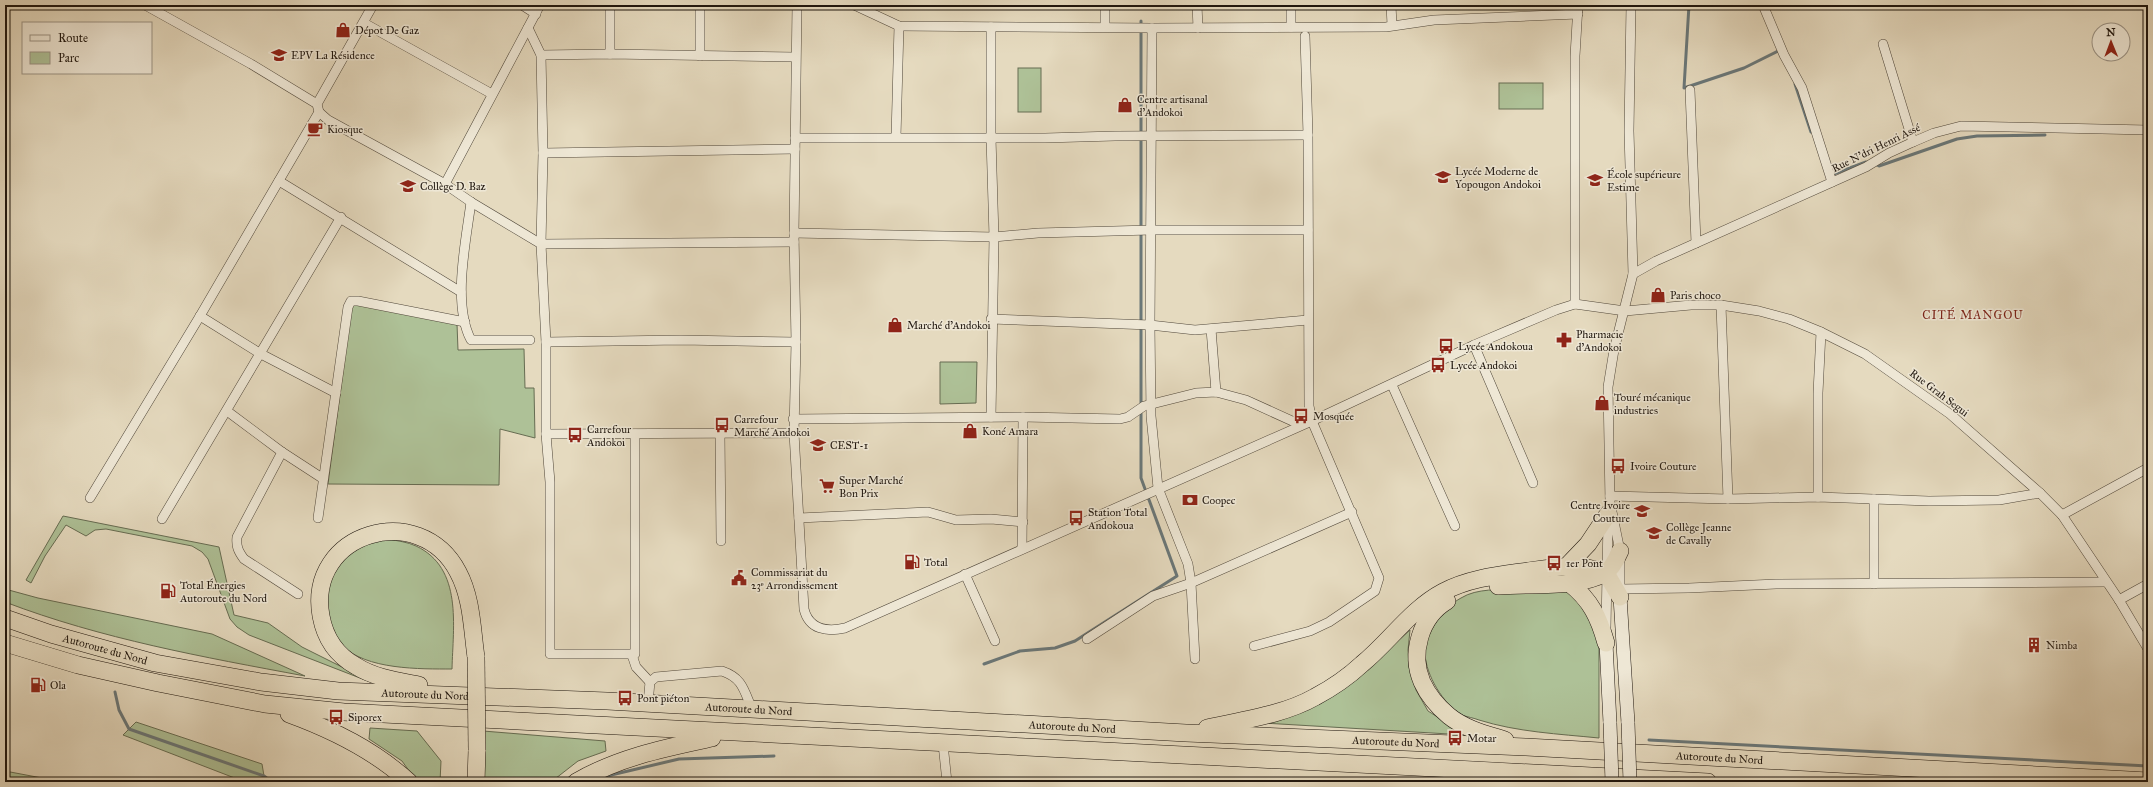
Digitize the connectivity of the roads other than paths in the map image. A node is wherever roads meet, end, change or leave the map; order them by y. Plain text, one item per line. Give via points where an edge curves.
1 (144, 5) edge
2 (373, 5) edge
3 (522, 5) edge
4 (540, 5) edge
5 (610, 5) edge
6 (700, 5) edge
7 (797, 5) edge
8 (854, 5) edge
9 (1105, 5) edge
10 (1197, 5) edge
11 (1291, 5) edge
12 (1391, 5) edge
13 (1631, 5) edge
14 (1763, 5) edge
15 (1578, 10) edge
16 (536, 14) junction
17 (364, 23) junction
18 (1392, 25) junction
19 (899, 26) junction
20 (991, 27) junction
21 (1105, 27) junction
22 (1291, 27) junction
23 (528, 28) junction
24 (1152, 28) junction
25 (1198, 28) junction
26 (1305, 36) dead end
27 (1883, 44) dead end
28 (610, 54) junction
29 (541, 55) junction
30 (700, 56) junction
31 (796, 57) junction
32 (1690, 90) dead end
33 (492, 94) junction
34 (318, 108) junction
35 (2148, 130) edge
36 (1151, 136) junction
37 (1308, 136) junction
38 (896, 137) junction
39 (796, 138) junction
40 (991, 138) junction
41 (1913, 142) junction
42 (795, 149) junction
43 (544, 153) junction
44 (280, 181) junction
45 (1832, 182) junction
46 (445, 184) junction
47 (471, 202) junction
48 (341, 217) junction
49 (1151, 230) junction
50 (1308, 230) junction
51 (994, 237) junction
52 (794, 238) junction
53 (1696, 243) junction
54 (541, 244) junction
55 (1633, 274) junction
56 (462, 292) junction
57 (1575, 304) junction
58 (1721, 305) junction
59 (1625, 311) junction
60 (200, 316) junction
61 (991, 319) junction
62 (1308, 320) junction
63 (465, 322) junction
64 (1150, 325) junction
65 (1211, 329) junction
66 (1821, 332) junction
67 (530, 340) dead end
68 (546, 342) junction
69 (796, 342) junction
70 (1474, 345) junction
71 (260, 354) junction
72 (1392, 385) junction
73 (1216, 392) junction
74 (336, 393) junction
75 (1152, 405) junction
76 (227, 412) junction
77 (991, 417) junction
78 (1023, 417) junction
79 (794, 419) junction
80 (1312, 421) junction
81 (1301, 426) junction
82 (720, 433) junction
83 (794, 433) junction
84 (546, 434) junction
85 (635, 434) junction
86 (282, 452) junction
87 (2148, 468) edge
88 (322, 478) junction
89 (1532, 483) dead end
90 (1158, 488) junction
91 (2040, 493) junction
92 (1818, 497) junction
93 (90, 498) dead end
94 (1728, 499) junction
95 (1874, 499) junction
96 (1609, 504) junction
97 (1352, 512) junction
98 (2062, 515) junction
99 (318, 518) dead end
100 (799, 518) junction
101 (162, 519) dead end
102 (1023, 522) junction
103 (1454, 526) dead end
104 (721, 541) dead end
105 (1022, 549) junction
106 (1620, 551) junction
107 (1567, 566) junction
108 (1606, 573) junction
109 (965, 574) junction
110 (2106, 582) junction
111 (1192, 583) junction
112 (1569, 583) junction
113 (1874, 584) junction
114 (2148, 584) edge
115 (1620, 593) junction
116 (298, 594) dead end
117 (2119, 600) junction
118 (5, 618) edge
119 (1087, 639) dead end
120 (996, 642) dead end
121 (5, 643) edge
122 (1606, 643) junction
123 (1254, 646) dead end
124 (2148, 649) edge
125 (632, 655) junction
126 (1195, 659) dead end
127 (650, 682) junction
128 (458, 694) junction
129 (648, 703) junction
130 (265, 704) junction
131 (752, 709) junction
132 (1186, 733) junction
133 (736, 734) junction
134 (943, 744) junction
135 (1526, 747) junction
136 (1657, 781) edge
137 (2148, 781) edge
138 (409, 782) edge
139 (476, 782) edge
140 (576, 782) edge
141 (947, 782) edge
142 (1612, 782) edge
143 (1630, 782) edge
144 (1708, 782) edge

1 - 34 street via 251,64
2 - 17 street
3 - 16 street
4 - 16 street
5 - 28 street
6 - 30 street
7 - 31 street
8 - 19 street
9 - 21 street
10 - 25 street
11 - 22 street
12 - 18 street
13 - 55 street via 1629,131
14 - 45 street via 1784,55 1802,88
15 - 18 street
15 - 57 street via 1575,56
16 - 23 street
17 - 33 street
17 - 34 street
18 - 22 street
19 - 20 street
19 - 38 street
20 - 21 street
20 - 40 street
21 - 24 street
22 - 25 street
23 - 29 street
23 - 33 street
24 - 25 street
24 - 36 street
26 - 37 street
27 - 41 street
28 - 29 street
28 - 30 street
29 - 43 street
30 - 31 street
31 - 39 street
32 - 53 street
33 - 46 street
34 - 44 street
34 - 46 street via 328,120
35 - 41 street, Rue N’dri Henri Assé via 1969,125 1952,127
36 - 37 street
36 - 40 street
36 - 49 street
37 - 50 street
38 - 39 street
38 - 40 street
39 - 42 street
40 - 51 street
41 - 45 street, Rue N’dri Henri Assé
42 - 43 street
42 - 52 street
43 - 54 street
44 - 48 street
44 - 60 street
45 - 53 street, Rue N’dri Henri Assé
46 - 47 street
47 - 54 street
47 - 56 street
48 - 56 street
48 - 71 street
49 - 50 street
49 - 51 street via 1038,233
49 - 64 street
50 - 62 street
51 - 52 street
51 - 61 street
52 - 54 street
52 - 69 street
53 - 55 street, Rue N’dri Henri Assé
54 - 68 street
55 - 59 street
56 - 63 street
57 - 59 street, Rue Grah Segui
57 - 70 street
58 - 59 street, Rue Grah Segui
58 - 66 street, Rue Grah Segui via 1789,319
58 - 94 street
59 - 96 street via 1614,350 1608,387
60 - 71 street
60 - 93 street
61 - 64 street
61 - 77 street
62 - 65 street
62 - 80 street via 1308,398
63 - 67 street via 471,340
63 - 74 street via 351,301
64 - 65 street via 1195,330
64 - 75 street
65 - 73 street
66 - 91 street, Rue Grah Segui via 1865,354 1950,414
66 - 92 street
68 - 69 street
68 - 84 street
69 - 79 street
70 - 72 street
70 - 89 street
71 - 74 street
71 - 76 street
72 - 80 street
72 - 103 street
73 - 75 street via 1196,394
73 - 81 street via 1246,400
74 - 88 street
75 - 78 street via 1144,406 1128,417 1120,419
75 - 90 street
76 - 86 street
76 - 101 street
77 - 78 street
77 - 79 street
78 - 102 street
79 - 83 street
80 - 81 street
80 - 97 street
81 - 90 street
82 - 83 street
82 - 85 street
82 - 104 street
83 - 100 street
84 - 85 street
84 - 125 street via 550,482 550,654
85 - 125 street via 636,650
86 - 88 street
86 - 116 street via 237,536 236,543 244,559
87 - 98 street
88 - 99 street
90 - 105 street
90 - 111 street via 1188,564
91 - 95 street via 1999,500
91 - 98 street, Rue Grah Segui
92 - 94 street
92 - 95 street
94 - 96 street
95 - 113 street
96 - 106 street
96 - 107 highway via 1588,544
96 - 108 street
97 - 111 street
97 - 123 street via 1378,574 1374,590 1324,625
98 - 110 street, Rue Grah Segui
100 - 102 street via 928,512 956,520 992,519
100 - 109 street via 804,609 808,620 825,631 845,628
102 - 105 street
105 - 109 street
106 - 108 highway
106 - 115 street
107 - 108 highway via 1586,566
107 - 132 highway via 1478,579 1453,587 1412,616 1363,664 1314,698 1279,711
108 - 112 highway
108 - 115 highway
108 - 122 street
109 - 120 street
110 - 113 street
110 - 117 street, Rue Grah Segui
111 - 119 street via 1153,596
111 - 126 street
112 - 122 highway via 1590,602 1599,618
112 - 135 highway via 1493,586 1457,596 1443,603 1432,613 1424,624 1419,638 1417,666 1422,681 1429,695 1449,716 1464,726
113 - 115 street via 1776,584
114 - 117 street
115 - 143 main road, bridge
117 - 124 street, Rue Grah Segui
118 - 128 highway, Autoroute du Nord via 51,634 156,663 261,682 338,691
121 - 130 highway, Autoroute du Nord via 158,683
122 - 142 main road, bridge
125 - 127 street via 636,667
127 - 129 street
127 - 131 street via 656,677 722,671 740,681
128 - 129 highway, Autoroute du Nord
128 - 139 highway, bridge via 388,679 356,666 342,657 332,646 326,635 320,609 320,588 330,564 344,548 365,536 401,532 414,535 436,546 453,564 468,599 476,657
129 - 131 highway, Autoroute du Nord
130 - 133 highway, Autoroute du Nord via 344,712
130 - 138 highway via 320,725 363,747
131 - 132 highway, Autoroute du Nord
132 - 135 highway, Autoroute du Nord
133 - 134 highway, Autoroute du Nord
133 - 140 highway via 630,757 598,769
134 - 136 highway, Autoroute du Nord
134 - 141 street
135 - 137 highway, Autoroute du Nord
136 - 144 highway, Autoroute du Nord

